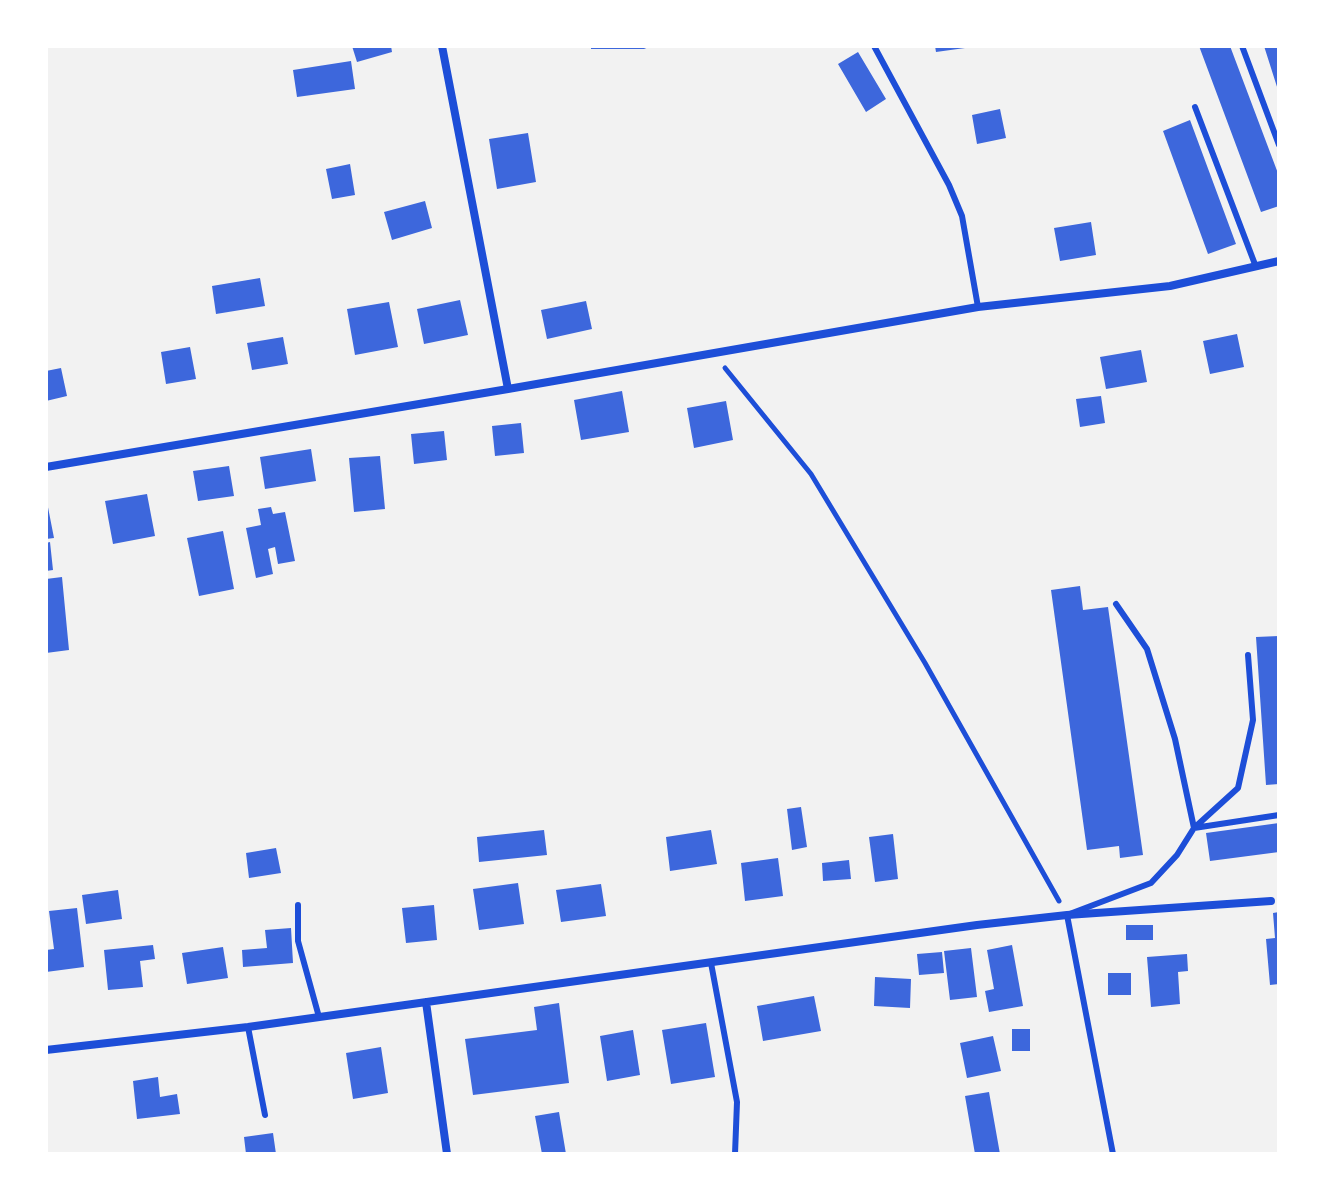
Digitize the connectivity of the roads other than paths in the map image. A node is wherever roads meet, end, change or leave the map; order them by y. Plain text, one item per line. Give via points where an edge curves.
1 (442, 46) edge
2 (874, 46) edge
3 (1242, 46) edge
4 (1195, 107) dead end
5 (1279, 145) edge
6 (1279, 261) edge
7 (1256, 267) junction
8 (978, 307) junction
9 (508, 389) junction
10 (46, 467) edge
11 (1116, 604) dead end
12 (1248, 655) dead end
13 (1279, 815) edge
14 (1194, 828) junction
15 (1271, 901) dead end
16 (298, 905) dead end
17 (1067, 915) junction
18 (711, 963) junction
19 (426, 1002) junction
20 (319, 1017) junction
21 (248, 1027) junction
22 (46, 1050) edge
23 (265, 1115) dead end
24 (447, 1154) edge
25 (735, 1154) edge
26 (1113, 1154) edge

1 - 9 street
2 - 8 lane via 962,216
3 - 5 lane
4 - 7 lane
6 - 7 street
7 - 8 street via 1170,286
8 - 9 street
9 - 10 street
11 - 14 lane via 1147,649 1175,739
12 - 14 lane via 1253,720 1238,788
13 - 14 lane
14 - 17 lane via 1151,883
15 - 17 street
16 - 20 lane via 298,941
17 - 18 street
17 - 26 lane
18 - 19 street
18 - 25 lane via 737,1102
19 - 20 street
19 - 24 street
20 - 21 street
21 - 22 street
21 - 23 lane

